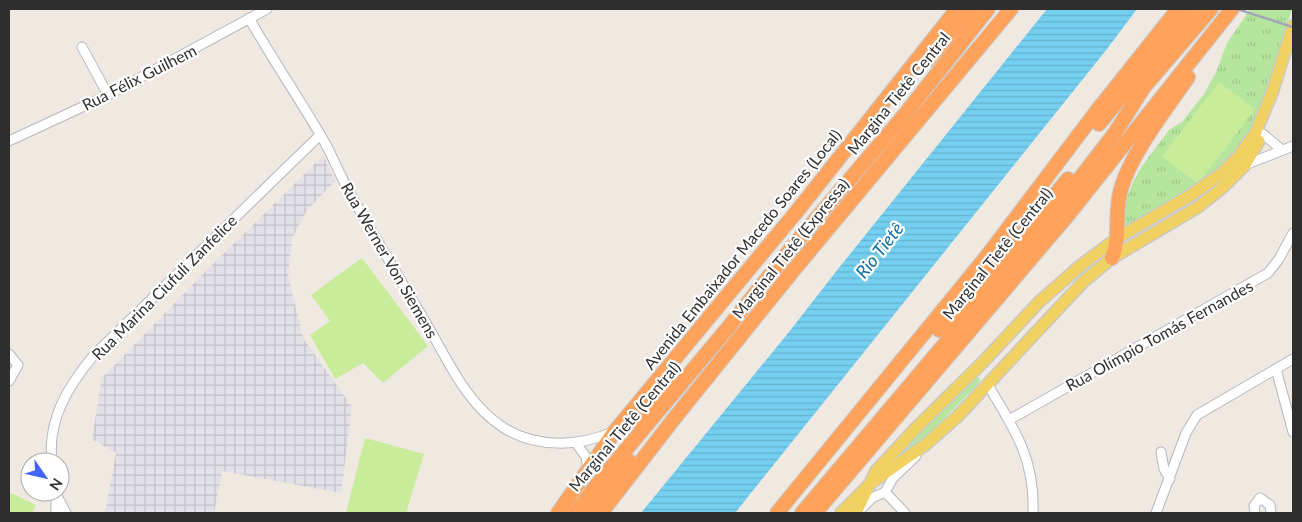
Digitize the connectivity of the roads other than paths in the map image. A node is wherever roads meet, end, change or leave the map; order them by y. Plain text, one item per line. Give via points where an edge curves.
1 (267, 9) edge
2 (957, 9) edge
3 (970, 9) edge
4 (979, 9) edge
5 (988, 9) edge
6 (1011, 9) edge
7 (1178, 9) edge
8 (1193, 9) edge
9 (1211, 9) edge
10 (1232, 9) edge
11 (249, 18) junction
12 (1293, 26) edge
13 (1205, 43) junction
14 (82, 47) dead end
15 (1293, 48) edge
16 (1144, 87) junction
17 (108, 95) junction
18 (863, 129) junction
19 (1263, 134) junction
20 (320, 135) junction
21 (9, 141) edge
22 (1293, 146) edge
23 (1282, 150) junction
24 (1245, 164) junction
25 (852, 176) junction
26 (1027, 204) junction
27 (1293, 233) edge
28 (1116, 239) junction
29 (1283, 252) junction
30 (1293, 252) edge
31 (1112, 258) junction
32 (703, 325) junction
33 (9, 354) edge
34 (1293, 359) edge
35 (983, 362) junction
36 (901, 363) junction
37 (1276, 369) junction
38 (9, 381) edge
39 (988, 385) junction
40 (1009, 420) junction
41 (615, 431) junction
42 (1293, 432) edge
43 (576, 443) junction
44 (925, 445) junction
45 (50, 452) edge
46 (1161, 452) dead end
47 (588, 469) junction
48 (1170, 479) junction
49 (871, 483) junction
50 (885, 492) junction
51 (581, 512) edge
52 (857, 512) edge
53 (558, 513) edge
54 (602, 513) edge
55 (777, 513) edge
56 (802, 513) edge
57 (815, 513) edge
58 (841, 513) edge
59 (905, 513) edge
60 (1033, 513) edge
61 (1156, 513) edge
62 (1255, 513) edge
63 (1271, 513) edge

1 - 11 street, Rua Félix Guilhem
2 - 18 highway, Avenida Embaixador Macedo Soares (Local)
3 - 18 highway via 874,123
4 - 25 highway via 856,165
5 - 25 highway, Margina Tietê Central
6 - 54 highway, Marginal Tietê (Expressa) via 822,235
7 - 26 highway
8 - 26 highway, Marginal Tietê (Central) via 1065,166
9 - 16 highway, Marginal Tietê (Central)
10 - 13 highway
11 - 17 street, Rua Félix Guilhem
11 - 20 street, Rua Werner Von Siemens
12 - 28 main road via 1255,134 1238,157 1222,174 1191,195
13 - 28 highway via 1196,67 1137,154 1126,176 1120,190
13 - 57 highway via 1068,215
14 - 17 street
15 - 19 main road
16 - 36 highway via 1018,240 944,324
16 - 56 highway, Marginal Tietê (Central) via 1115,133 1030,243
17 - 21 street, Rua Félix Guilhem
18 - 32 highway, Avenida Embaixador Macedo Soares (Local)
19 - 23 street
19 - 24 main road
20 - 43 street, Rua Werner Von Siemens via 350,194 473,401 483,412 519,436 546,442
20 - 45 street, Rua Marina Ciufuli Zanfelice via 94,355 78,374 59,408 52,430
22 - 23 street
23 - 24 street
24 - 31 main road via 1198,208
25 - 51 highway, Marginal Tietê (Central) via 614,463
26 - 36 highway
27 - 29 street, Rua Olímpio Tomás Fernandes
28 - 31 highway
28 - 35 main road via 1056,286
29 - 30 street
29 - 40 street, Rua Olímpio Tomás Fernandes via 1274,267 1260,278
31 - 39 main road via 1054,311
32 - 41 highway, Avenida Embaixador Macedo Soares (Local)
32 - 51 highway via 684,359 589,488
33 - 38 street via 18,365
34 - 37 street
35 - 39 main road via 983,375
35 - 49 main road via 876,471
36 - 55 highway
37 - 42 street
37 - 48 street via 1197,415 1186,433
39 - 40 street
39 - 44 main road
40 - 60 street via 1022,443 1028,463 1034,491
41 - 43 street, Rua Werner Von Siemens
41 - 47 highway, Avenida Embaixador Macedo Soares (Local)
43 - 47 street via 586,457
44 - 49 main road
44 - 50 street via 892,478
46 - 48 street via 1164,469
47 - 53 highway, Avenida Embaixador Macedo Soares (Local)
48 - 61 street
49 - 52 main road
49 - 58 main road
50 - 52 street via 872,498
50 - 59 street
62 - 63 street via 1258,498 1270,505

